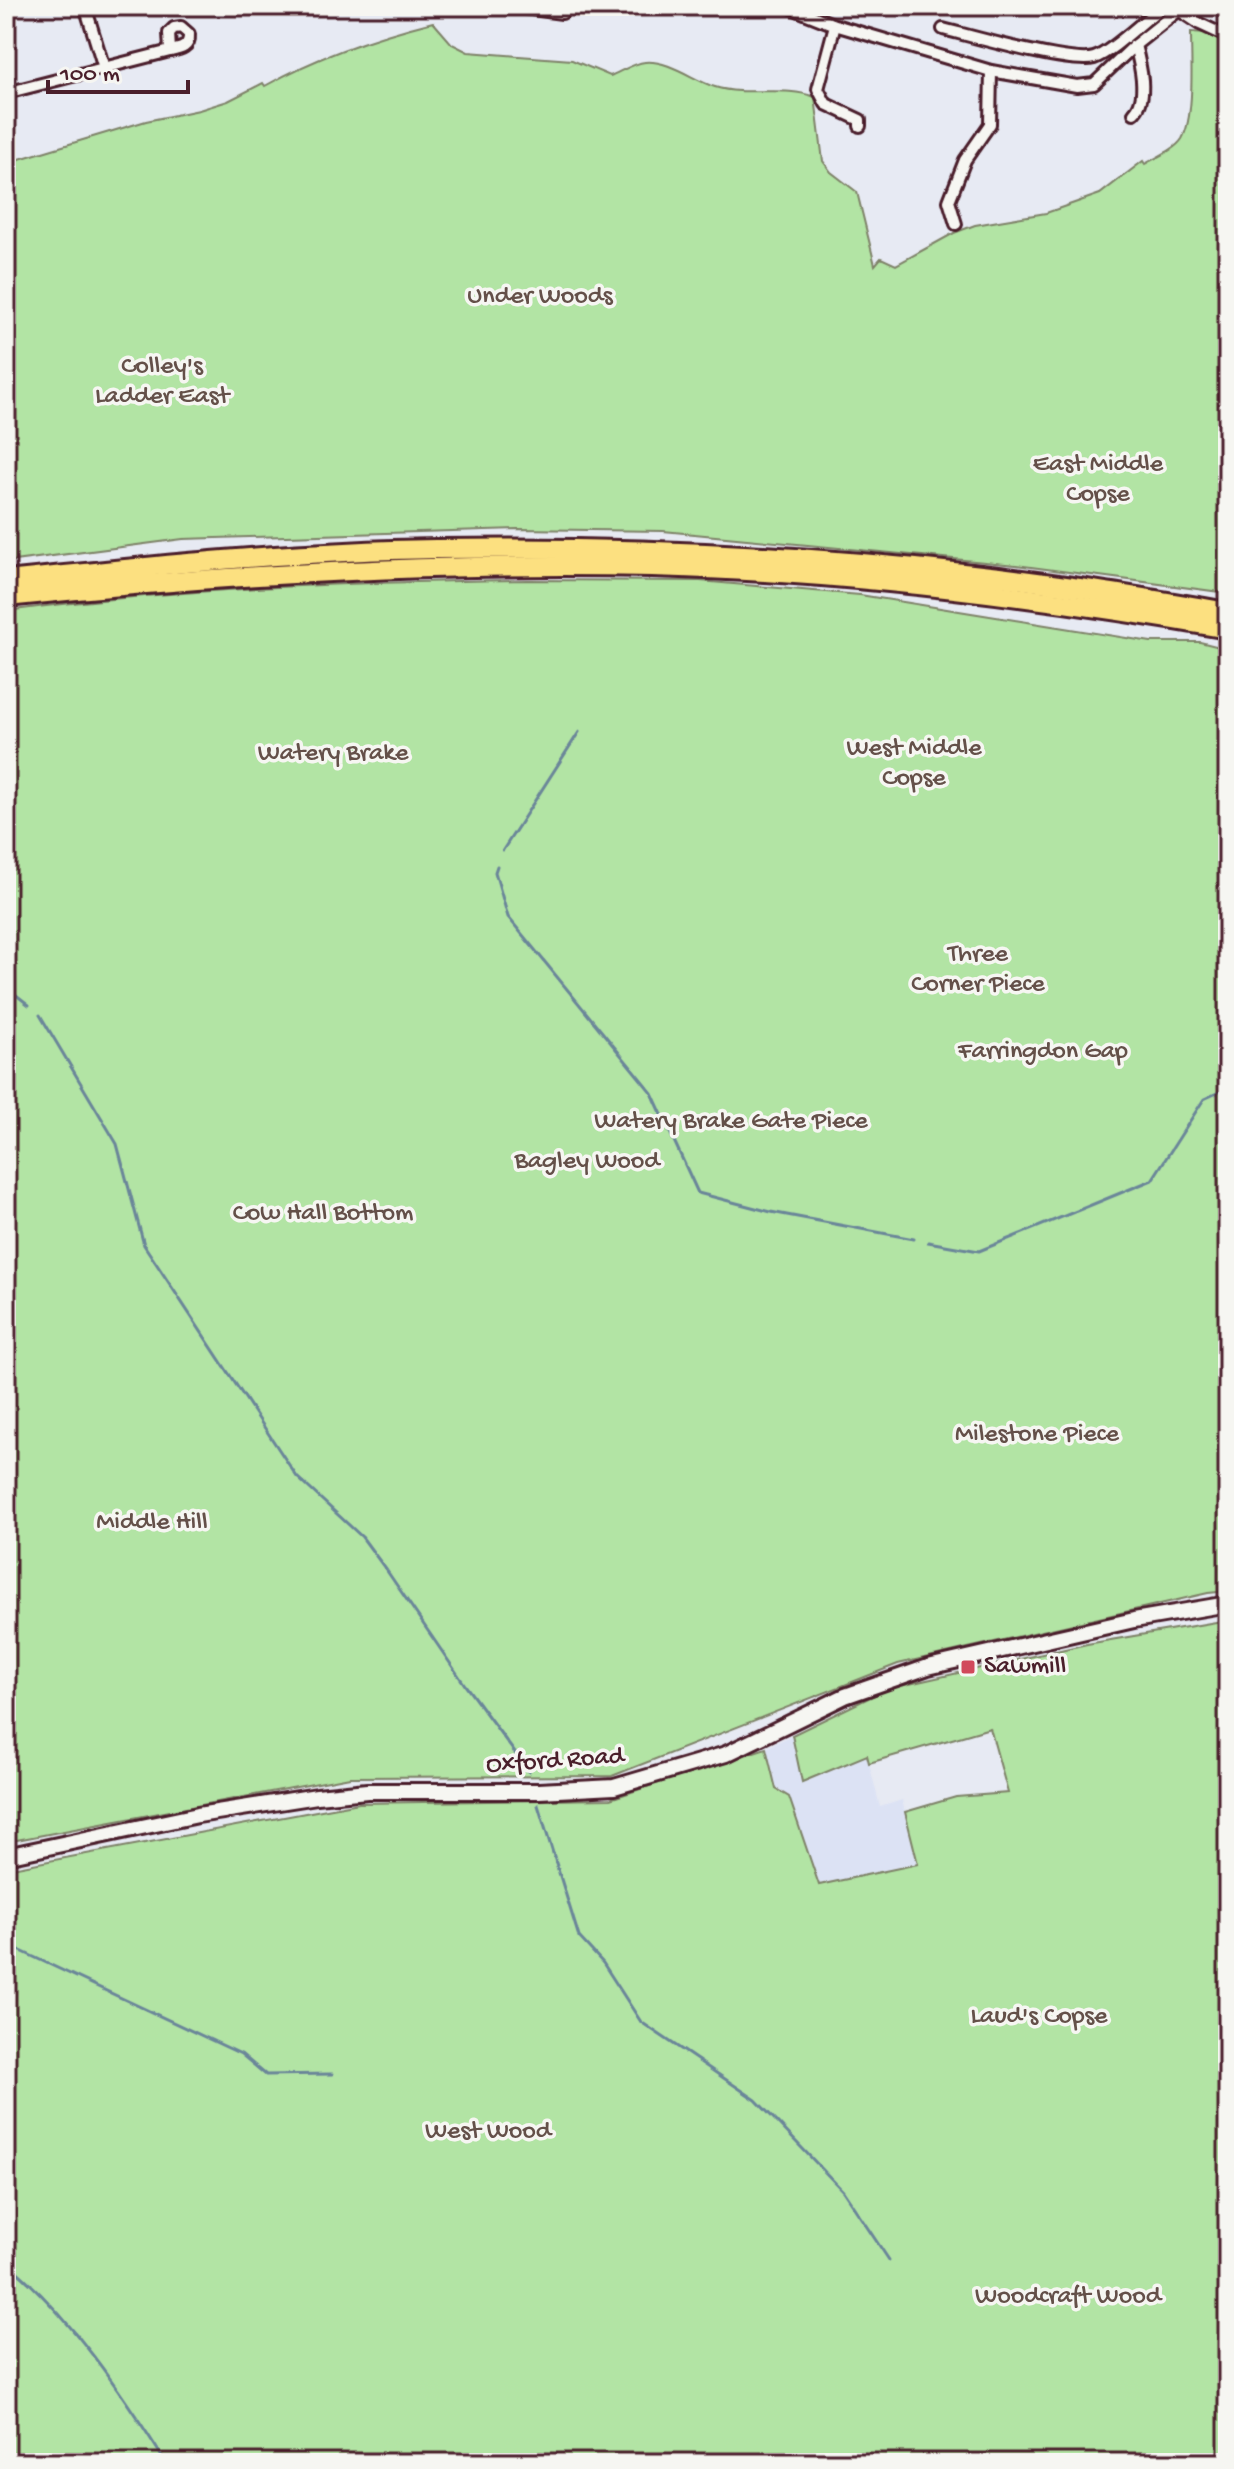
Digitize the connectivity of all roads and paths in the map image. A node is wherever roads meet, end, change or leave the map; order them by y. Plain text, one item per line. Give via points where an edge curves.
1 (85, 6) edge
2 (509, 6) edge
3 (787, 6) edge
4 (1163, 6) edge
5 (1176, 8) edge
6 (562, 13) dead end
7 (835, 25) junction
8 (943, 29) dead end
9 (1228, 37) edge
10 (1135, 45) junction
11 (170, 51) dead end
12 (104, 68) junction
13 (991, 71) junction
14 (6, 93) edge
15 (1138, 112) dead end
16 (860, 126) dead end
17 (956, 224) dead end
18 (6, 581) edge
19 (6, 597) edge
20 (1228, 612) edge
21 (1228, 629) edge
22 (1228, 1604) edge
23 (6, 1856) edge

1 - 12 street
2 - 6 street
3 - 7 street
4 - 8 street via 1104,53 1088,59
5 - 9 street
5 - 10 street
7 - 13 street
7 - 16 street via 818,89 826,104 860,120
10 - 13 street via 1094,84 1085,86
10 - 15 street via 1142,101
11 - 12 street
12 - 14 street
13 - 17 street via 990,124 965,160 949,201
18 - 20 highway via 355,552 630,550 972,574
19 - 21 highway via 355,569 655,567 970,590
22 - 23 street, Oxford Road via 928,1667 845,1696 726,1754 614,1787 317,1796

